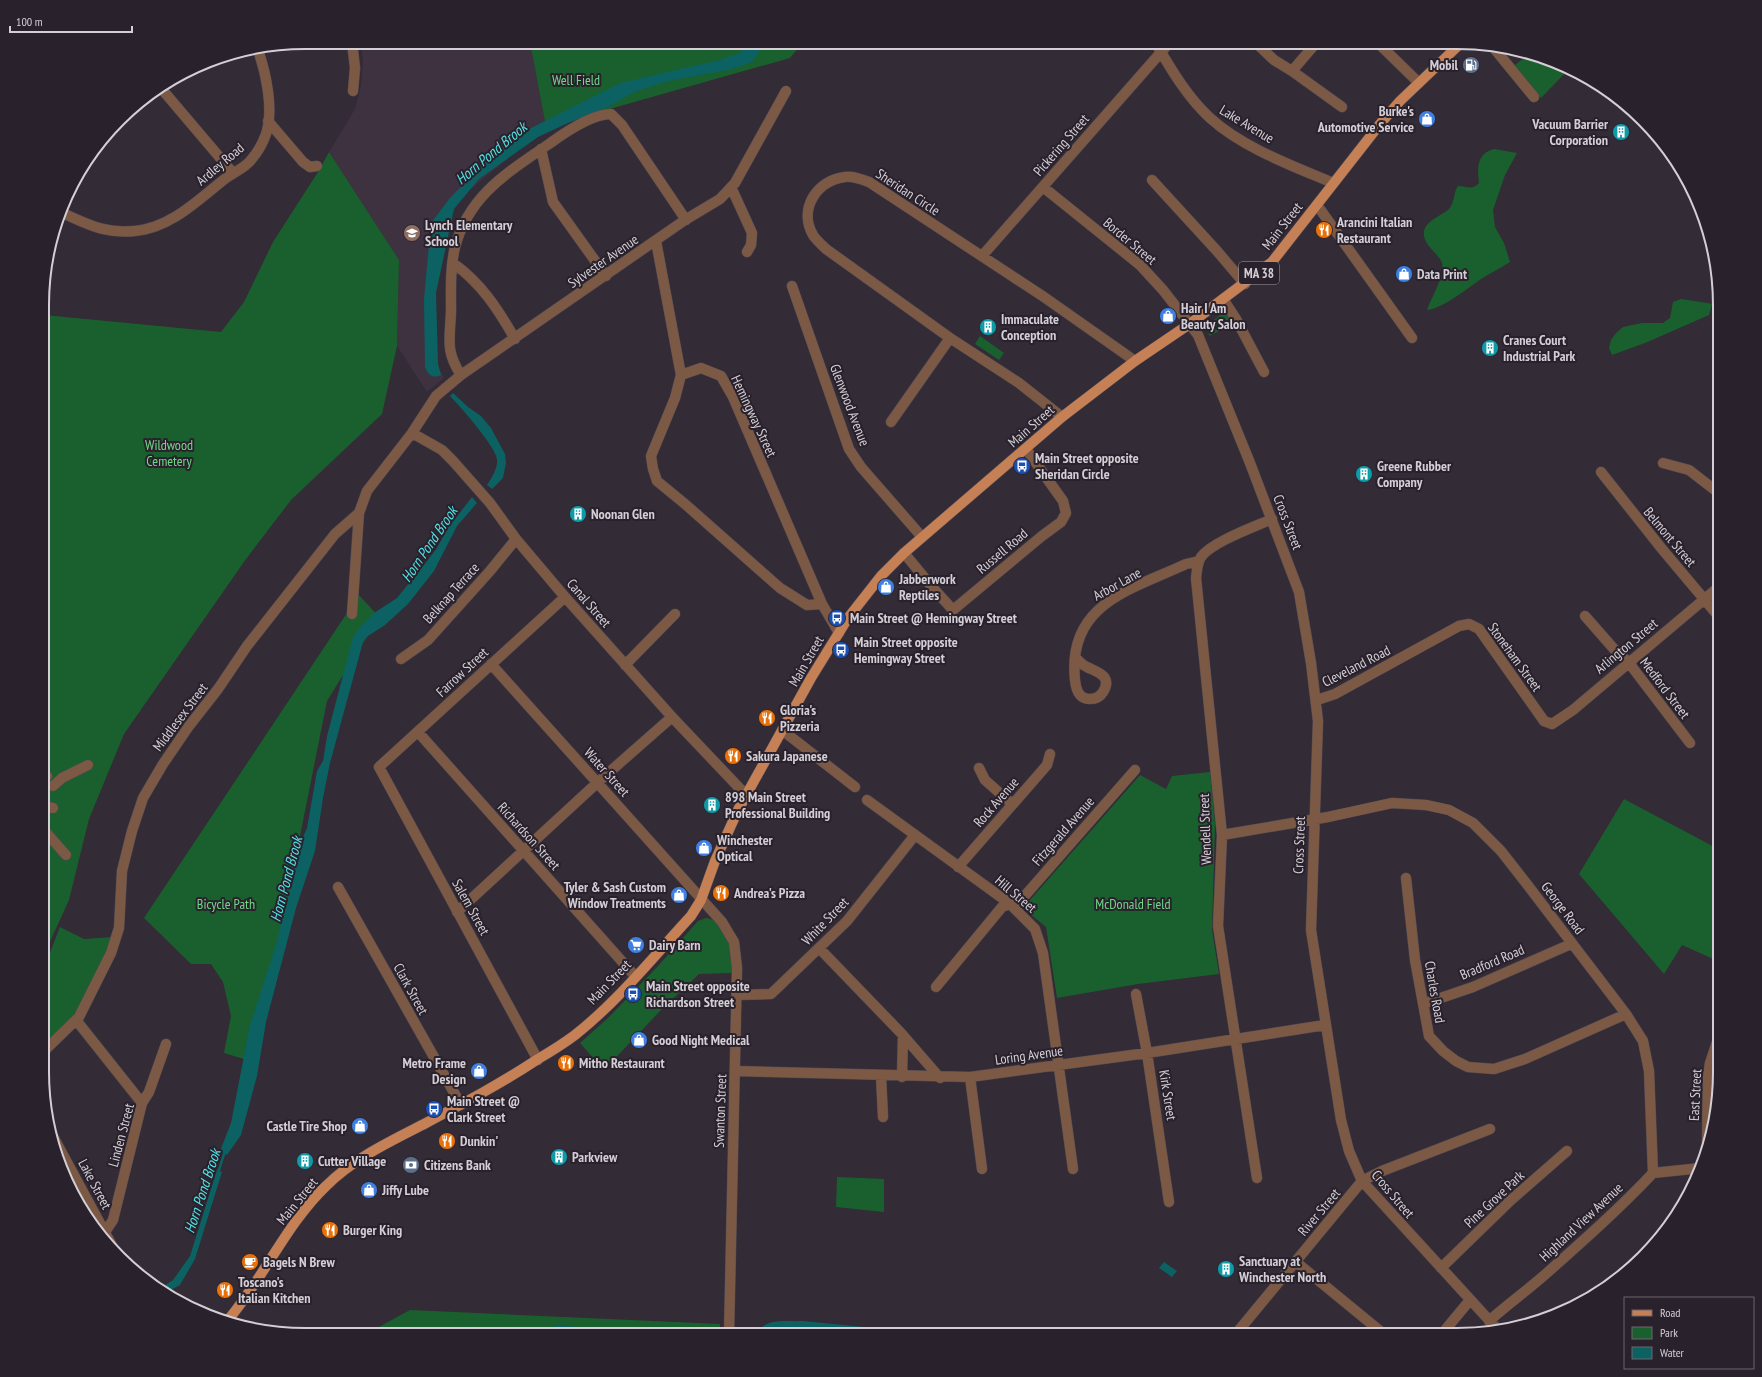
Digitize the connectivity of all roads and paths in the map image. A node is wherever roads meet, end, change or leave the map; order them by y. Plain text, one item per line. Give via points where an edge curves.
1 (353, 49) edge
2 (1159, 49) edge
3 (1164, 49) edge
4 (1263, 49) edge
5 (1311, 49) edge
6 (1385, 49) edge
7 (1454, 49) edge
8 (1497, 52) edge
9 (259, 53) edge
10 (1161, 53) junction
11 (1292, 71) junction
12 (1419, 83) junction
13 (164, 91) edge
14 (353, 91) dead end
15 (786, 91) dead end
16 (1534, 97) dead end
17 (1342, 107) dead end
18 (268, 122) junction
19 (541, 149) junction
20 (317, 166) dead end
21 (233, 173) junction
22 (1152, 180) dead end
23 (1333, 183) junction
24 (731, 187) junction
25 (1043, 187) junction
26 (1317, 205) junction
27 (66, 215) edge
28 (686, 220) junction
29 (656, 242) junction
30 (747, 252) dead end
31 (982, 256) junction
32 (453, 263) junction
33 (606, 276) junction
34 (1245, 284) junction
35 (792, 286) dead end
36 (1223, 299) junction
37 (1191, 323) junction
38 (515, 338) junction
39 (950, 338) junction
40 (1412, 338) dead end
41 (1135, 360) junction
42 (1264, 372) dead end
43 (461, 375) junction
44 (681, 375) junction
45 (1062, 417) junction
46 (891, 422) dead end
47 (412, 433) junction
48 (1026, 449) junction
49 (1663, 463) dead end
50 (1601, 472) dead end
51 (1713, 489) edge
52 (359, 513) junction
53 (1272, 519) junction
54 (922, 537) junction
55 (516, 539) junction
56 (904, 552) junction
57 (1199, 561) junction
58 (1713, 592) edge
59 (565, 597) junction
60 (1704, 599) junction
61 (822, 604) junction
62 (1713, 610) edge
63 (352, 614) dead end
64 (675, 614) dead end
65 (1586, 616) dead end
66 (839, 633) junction
67 (1407, 655) joint
68 (1075, 657) dead end
69 (401, 659) dead end
70 (1629, 663) junction
71 (492, 664) junction
72 (625, 665) junction
73 (1316, 700) junction
74 (672, 717) junction
75 (1549, 724) joint
76 (782, 730) junction
77 (418, 732) junction
78 (1690, 743) dead end
79 (1050, 754) dead end
80 (88, 765) dead end
81 (379, 767) joint
82 (979, 768) dead end
83 (1134, 770) dead end
84 (597, 783) junction
85 (53, 786) dead end
86 (855, 787) dead end
87 (746, 795) junction
88 (867, 800) dead end
89 (1012, 804) junction
90 (1314, 819) junction
91 (915, 835) junction
92 (1222, 835) junction
93 (49, 836) edge
94 (524, 851) junction
95 (66, 855) dead end
96 (958, 867) junction
97 (1406, 878) dead end
98 (338, 886) dead end
99 (701, 900) junction
100 (1009, 903) junction
101 (458, 912) junction
102 (1571, 944) junction
103 (819, 948) junction
104 (635, 976) junction
105 (936, 987) dead end
106 (1136, 994) dead end
107 (737, 995) junction
108 (1423, 1004) junction
109 (1626, 1014) junction
110 (76, 1020) junction
111 (1325, 1025) junction
112 (903, 1035) junction
113 (1236, 1038) junction
114 (166, 1044) dead end
115 (49, 1046) edge
116 (1147, 1053) junction
117 (1713, 1055) edge
118 (538, 1060) junction
119 (1059, 1065) junction
120 (735, 1071) junction
121 (881, 1076) junction
122 (902, 1077) junction
123 (970, 1077) junction
124 (940, 1078) junction
125 (142, 1103) junction
126 (461, 1105) junction
127 (883, 1117) dead end
128 (1707, 1125) edge
129 (1490, 1129) dead end
130 (1567, 1151) dead end
131 (64, 1156) edge
132 (982, 1169) dead end
133 (1073, 1169) dead end
134 (1694, 1169) edge
135 (1653, 1173) junction
136 (1257, 1178) dead end
137 (1362, 1181) junction
138 (1169, 1202) dead end
139 (105, 1232) joint
140 (1296, 1262) junction
141 (1441, 1268) junction
142 (1470, 1300) junction
143 (231, 1316) edge
144 (1489, 1321) junction
145 (1494, 1326) edge
146 (729, 1328) edge
147 (1242, 1328) edge
148 (1376, 1328) edge
149 (1447, 1328) edge

1 - 14 street via 356,68
2 - 10 street, Lake Avenue
3 - 10 street, Pickering Street
4 - 11 street
5 - 11 street
6 - 12 street
7 - 12 main road, Main Street / MA 38
8 - 16 street
9 - 18 street, Ardley Road via 264,68
10 - 23 street, Lake Avenue via 1193,101 1219,126 1262,151
10 - 25 street, Pickering Street
11 - 17 street
12 - 23 main road, Main Street / MA 38 via 1376,128
13 - 21 street
15 - 24 street, Sylvester Avenue
18 - 20 street via 303,162 310,167
18 - 21 street, Ardley Road via 266,134 250,162
19 - 28 street via 580,125 603,114 611,114 622,125
19 - 32 street via 492,185 475,205 460,234
19 - 33 street via 553,202
21 - 27 street, Ardley Road via 193,206 158,226 136,231 105,230
22 - 34 street
23 - 26 main road, Main Street / MA 38
24 - 28 street, Sylvester Avenue via 720,199
24 - 30 street via 752,233 751,245
25 - 31 street, Pickering Street
25 - 37 street, Border Street via 1140,266
26 - 34 main road, Main Street / MA 38 via 1275,258
26 - 40 street
28 - 29 street, Sylvester Avenue
29 - 33 street, Sylvester Avenue
29 - 44 street
31 - 39 street, Sheridan Circle via 883,190 857,178 846,177 824,184 813,197 809,207 809,223 818,242
31 - 41 street, Sheridan Circle
32 - 38 street via 468,273 482,288 498,308
32 - 43 street via 449,348 452,363
33 - 38 street, Sylvester Avenue
34 - 36 main road, Main Street / MA 38
35 - 54 street, Glenwood Avenue via 849,449 861,467
36 - 37 main road, Main Street / MA 38
36 - 42 street
37 - 41 main road, Main Street / MA 38
37 - 53 street, Cross Street via 1214,369
38 - 43 street, Sylvester Avenue
39 - 45 street, Sheridan Circle via 1019,383
39 - 46 street
41 - 45 main road, Main Street / MA 38
43 - 47 street, Sylvester Avenue via 436,396
44 - 61 street, Hemingway Street via 701,368 721,376 733,397
44 - 61 street via 675,398 651,456 657,481 780,588 807,605
45 - 48 main road, Main Street / MA 38
47 - 52 street, Middlesex Street via 367,491
47 - 55 street, Canal Street via 442,450 453,461 490,503
48 - 54 main road, Main Street / MA 38
48 - 56 street, Russell Road via 1063,501 1066,513 1061,522 953,610
49 - 51 street via 1688,470
50 - 60 street, Belmont Street
52 - 63 street
52 - 110 street, Middlesex Street via 335,534 247,646 163,764 143,798 122,871 119,928 111,952
53 - 57 street via 1216,545
53 - 73 street, Cross Street via 1301,600
54 - 56 main road, Main Street / MA 38
55 - 59 street, Canal Street
55 - 69 street, Belknap Terrace via 428,640
56 - 66 main road, Main Street / MA 38 via 863,597
57 - 68 street, Arbor Lane via 1186,564 1106,603 1085,623
57 - 92 street, Wendell Street via 1196,578
58 - 60 street, Arlington Street
59 - 71 street, Farrow Street
59 - 72 street, Canal Street
60 - 62 street, Belmont Street
60 - 70 street, Arlington Street
61 - 66 street, Hemingway Street
64 - 72 street
65 - 70 street, Medford Street
66 - 76 main road, Main Street / MA 38
67 - 73 street, Cleveland Road via 1335,694
67 - 75 street, Stoneham Street via 1460,626 1474,626 1479,629 1544,721
70 - 75 street, Arlington Street via 1573,710 1555,723
70 - 78 street, Medford Street
71 - 77 street, Farrow Street
71 - 84 street, Water Street
72 - 74 street, Canal Street
73 - 90 street, Cross Street via 1318,728
74 - 84 street
74 - 87 street, Canal Street
76 - 86 street
76 - 87 main road, Main Street / MA 38
77 - 81 street, Farrow Street
77 - 94 street, Richardson Street
79 - 89 street, Rock Avenue via 1047,765
80 - 85 street via 62,778
81 - 101 street, Salem Street
82 - 89 street via 985,780
83 - 100 street, Fitzgerald Avenue via 1022,899
84 - 94 street
84 - 99 street, Water Street
87 - 99 main road, Main Street / MA 38 via 715,861
88 - 91 street, Hill Street
89 - 96 street, Rock Avenue
90 - 92 street
90 - 102 street, George Road via 1392,803 1426,805 1449,810 1473,823 1501,851
90 - 111 street, Cross Street via 1311,930
91 - 96 street, Hill Street
91 - 103 street, White Street via 847,921
92 - 113 street, Wendell Street via 1218,926
93 - 95 street
94 - 101 street
94 - 104 street, Richardson Street
96 - 100 street, Hill Street
97 - 108 street, Charles Road via 1415,960
98 - 126 street, Clark Street
99 - 104 main road, Main Street / MA 38 via 691,916
99 - 107 street, Swanton Street via 722,922 734,942
100 - 105 street, Fitzgerald Avenue via 1002,907
100 - 119 street, Hill Street via 1035,929 1043,953
101 - 118 street, Salem Street
102 - 108 street, Bradford Road via 1473,987
102 - 109 street, George Road
103 - 107 street, White Street via 771,994
103 - 112 street
104 - 118 main road, Main Street / MA 38 via 575,1035
106 - 116 street, Kirk Street
107 - 120 street, Swanton Street
108 - 109 street, Charles Road via 1429,1036 1443,1051 1468,1067 1494,1069 1532,1056
109 - 135 street, George Road via 1643,1041 1649,1071
110 - 115 street, Middlesex Street
110 - 125 street
111 - 113 street, Loring Avenue
111 - 137 street, Cross Street via 1340,1120 1349,1151
112 - 122 street
112 - 124 street
113 - 116 street, Loring Avenue
113 - 136 street, Wendell Street
114 - 125 street, Linden Street via 149,1092
116 - 119 street, Loring Avenue
116 - 138 street, Kirk Street
117 - 128 street, East Street via 1708,1077
118 - 126 main road, Main Street / MA 38
119 - 123 street, Loring Avenue
119 - 133 street, Hill Street
120 - 121 street, Loring Avenue
120 - 146 street, Swanton Street
121 - 122 street, Loring Avenue
121 - 127 street
122 - 124 street, Loring Avenue
123 - 124 street, Loring Avenue
123 - 132 street
125 - 139 street, Linden Street via 113,1220
126 - 143 main road, Main Street / MA 38 via 386,1143 352,1164 325,1186 301,1215 256,1284
129 - 137 street
130 - 141 street, Pine Grove Park via 1511,1200
131 - 139 street, Lake Street
134 - 135 street
135 - 144 street, Highland View Avenue via 1547,1273
137 - 140 street, River Street
137 - 141 street, Cross Street
140 - 147 street, River Street
140 - 148 street
141 - 142 street, Cross Street
142 - 144 street, Cross Street
142 - 149 street
144 - 145 street, Cross Street

